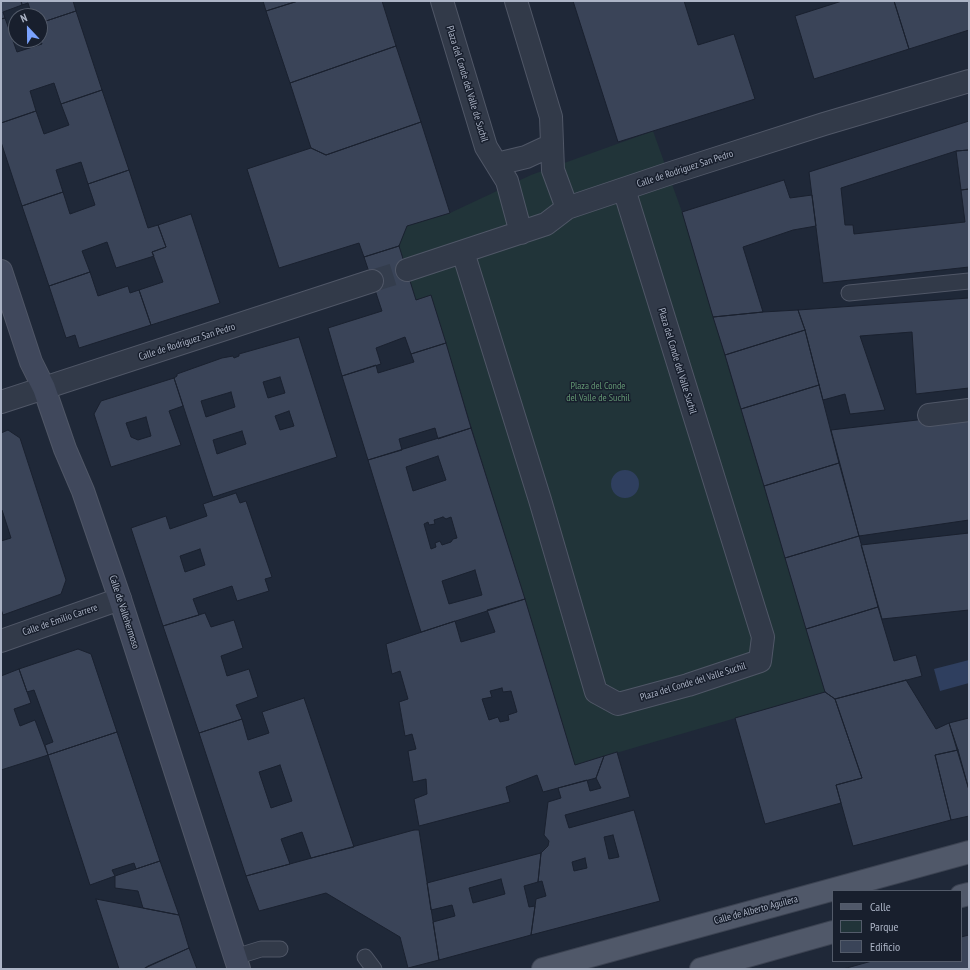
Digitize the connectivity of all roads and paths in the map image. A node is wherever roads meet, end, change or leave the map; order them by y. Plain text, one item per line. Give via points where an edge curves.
1 (442, 1) edge
2 (516, 1) edge
3 (969, 81) edge
4 (552, 145) junction
5 (497, 164) junction
6 (624, 189) junction
7 (567, 208) junction
8 (521, 232) junction
9 (463, 252) junction
10 (407, 270) tunnel mouth
11 (1, 272) edge
12 (372, 281) tunnel mouth
13 (969, 281) edge
14 (849, 293) dead end
15 (44, 388) junction
16 (1, 402) edge
17 (969, 410) edge
18 (929, 415) dead end
19 (120, 599) junction
20 (1, 641) edge
21 (969, 852) edge
22 (832, 932) edge
23 (280, 949) dead end
24 (365, 956) dead end
25 (237, 963) edge
26 (374, 969) edge
27 (543, 969) edge
28 (701, 969) edge

1 - 5 street, Plaza del Conde del Valle de Suchil via 486,147
2 - 4 street via 551,117
3 - 6 street, Calle de Rodríguez San Pedro via 824,124
4 - 5 street via 526,157
4 - 7 street via 553,170
5 - 8 street, Plaza del Conde del Valle de Suchil via 507,181
6 - 7 street, Calle de Rodríguez San Pedro
6 - 9 street, Plaza del Conde del Valle Suchil via 763,637 760,661 688,685 618,704 596,692
7 - 8 street, Calle de Rodríguez San Pedro via 546,224
8 - 9 street, Calle de Rodríguez San Pedro
9 - 10 street, Calle de Rodríguez San Pedro
11 - 15 street, Calle de Vallehermoso via 31,362
12 - 15 street, Calle de Rodríguez San Pedro
13 - 14 lane
15 - 16 street, Calle de Rodríguez San Pedro
15 - 19 street, Calle de Vallehermoso
17 - 18 street
19 - 20 street, Calle de Emilio Carrere
19 - 25 street, Calle de Vallehermoso
21 - 27 main road, Calle de Alberto Aguilera
22 - 28 main road
23 - 25 lane via 261,949
24 - 26 lane

